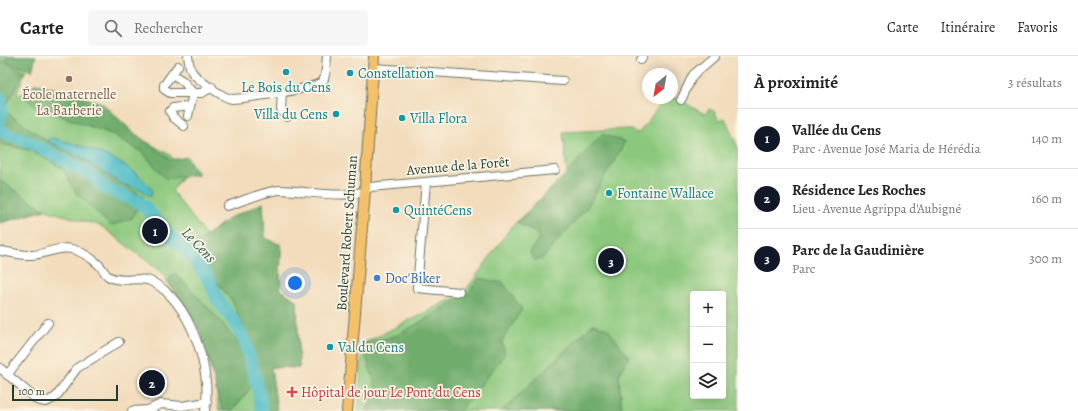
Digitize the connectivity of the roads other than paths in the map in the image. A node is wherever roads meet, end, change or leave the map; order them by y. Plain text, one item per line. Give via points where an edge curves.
1 (188, 56) edge
2 (327, 56) edge
3 (374, 56) edge
4 (715, 56) edge
5 (178, 66) dead end
6 (373, 68) junction
7 (562, 81) dead end
8 (167, 83) junction
9 (212, 87) junction
10 (282, 92) junction
11 (193, 93) junction
12 (681, 100) dead end
13 (190, 106) junction
14 (188, 116) dead end
15 (287, 117) dead end
16 (184, 126) dead end
17 (556, 170) dead end
18 (426, 182) junction
19 (365, 192) junction
20 (227, 206) dead end
21 (0, 251) edge
22 (460, 292) dead end
23 (48, 323) dead end
24 (119, 342) dead end
25 (0, 368) edge
26 (7, 375) junction
27 (207, 402) junction
28 (148, 410) edge
29 (132, 411) edge
30 (205, 411) edge
31 (347, 411) edge

1 - 9 street via 193,72
2 - 10 street via 325,76 320,84
3 - 6 main road, Boulevard Robert Schuman
4 - 12 street via 693,75
5 - 8 street
6 - 7 street
6 - 19 main road, Boulevard Robert Schuman
8 - 11 street via 180,93
8 - 11 street via 183,81
9 - 10 street via 232,99
9 - 11 street via 206,92
10 - 15 street via 281,110
11 - 13 street
13 - 14 street
13 - 16 street via 173,108 170,111
17 - 18 street, Avenue de la Forêt
18 - 19 street, Avenue de la Forêt via 370,187
18 - 22 street via 417,288
19 - 20 street, Avenue de la Forêt via 351,195 278,190
19 - 31 main road, Boulevard Robert Schuman
21 - 27 street via 33,255 73,249 98,264 108,276 148,280 158,285 179,308 198,344 203,358
23 - 26 street
24 - 26 street via 77,368 56,397 46,402 37,400
25 - 26 street
27 - 28 street via 182,406 161,404
27 - 30 street
28 - 29 street

